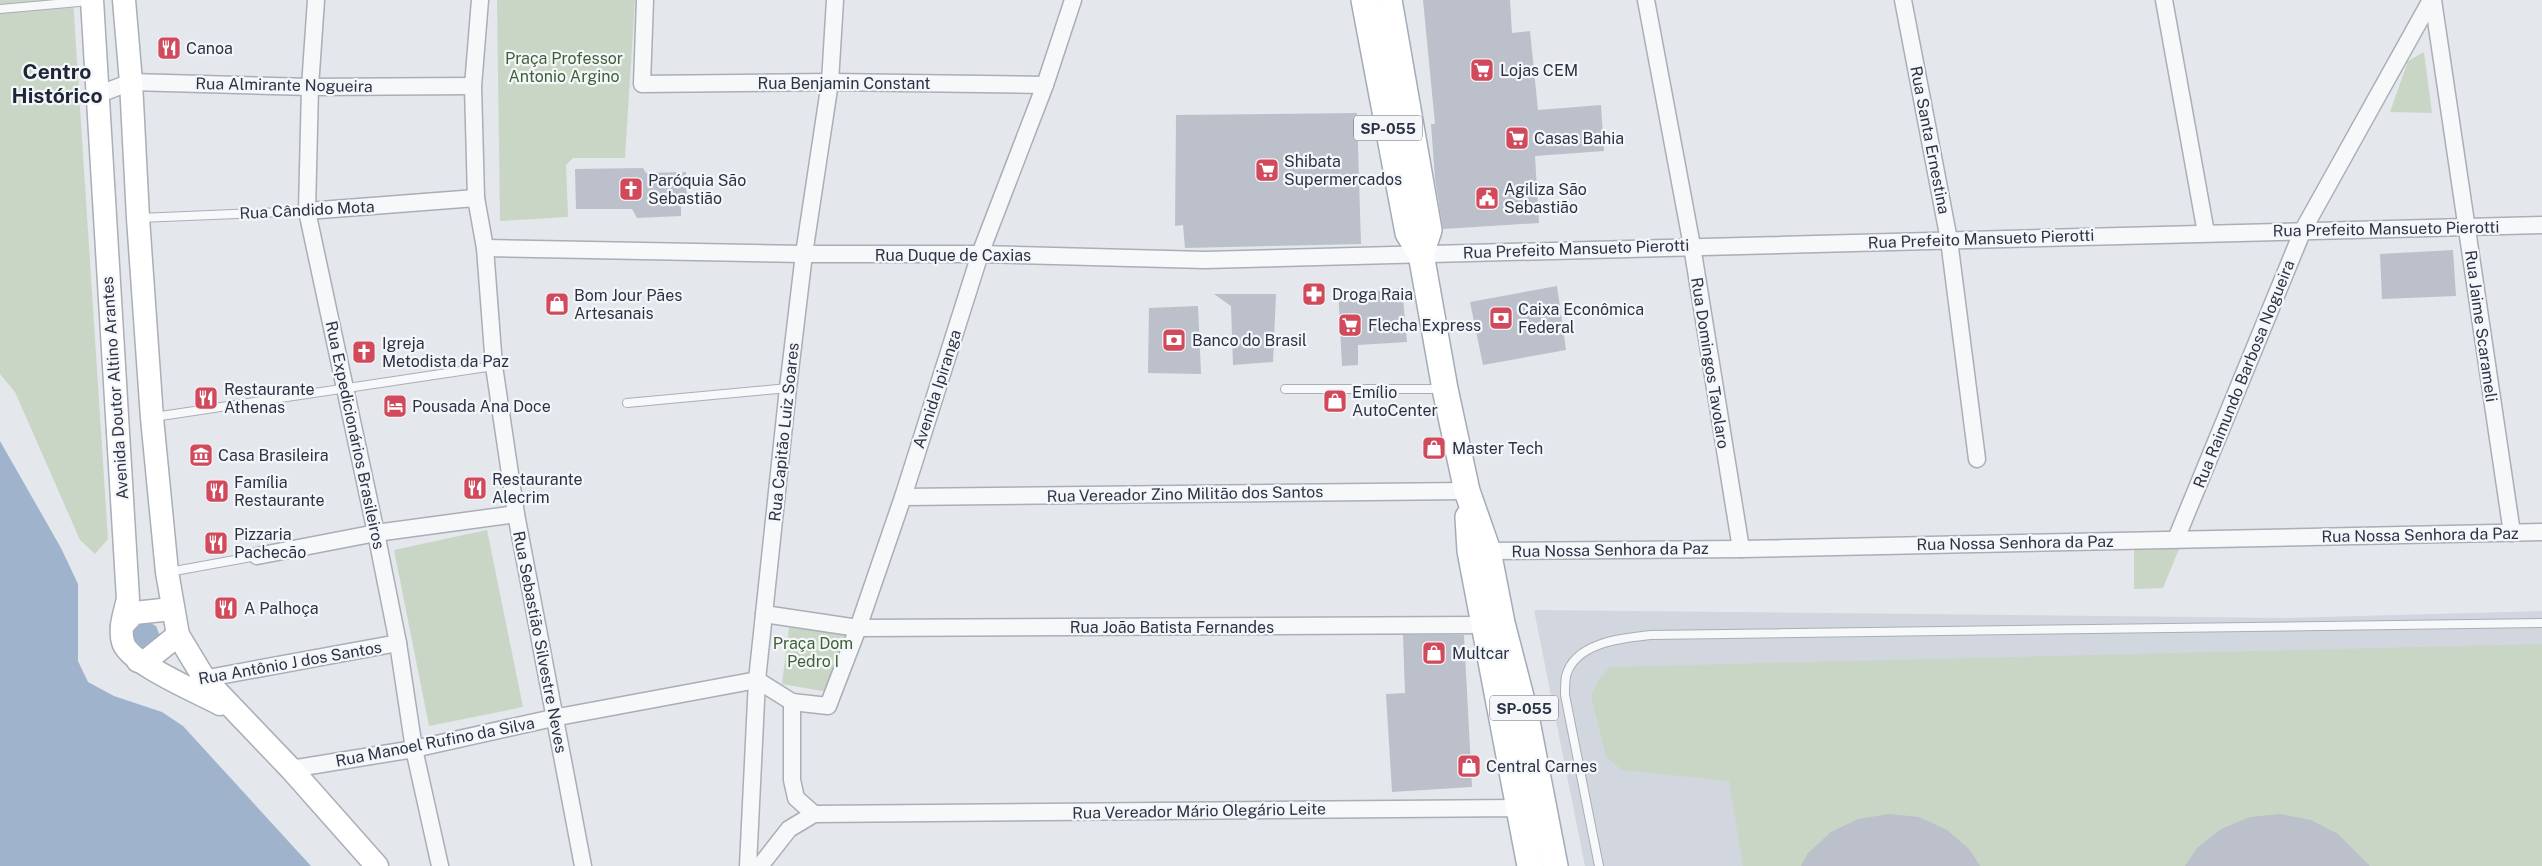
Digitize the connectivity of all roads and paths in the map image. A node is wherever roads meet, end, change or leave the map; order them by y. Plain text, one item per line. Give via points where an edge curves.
1 (92, 0) edge
2 (124, 0) edge
3 (316, 0) edge
4 (480, 0) edge
5 (645, 0) edge
6 (835, 0) edge
7 (1073, 0) edge
8 (1364, 0) edge
9 (1389, 0) edge
10 (1646, 0) edge
11 (1903, 0) edge
12 (2164, 0) edge
13 (2432, 0) edge
14 (0, 9) edge
15 (131, 82) junction
16 (830, 82) junction
17 (1045, 85) junction
18 (310, 86) junction
19 (473, 86) junction
20 (97, 95) junction
21 (476, 198) junction
22 (307, 211) junction
23 (138, 218) junction
24 (2542, 225) edge
25 (2466, 227) junction
26 (2303, 230) junction
27 (2206, 233) junction
28 (1949, 240) junction
29 (1692, 246) junction
30 (486, 248) junction
31 (804, 254) junction
32 (980, 254) junction
33 (1421, 254) junction
34 (494, 366) junction
35 (344, 388) junction
36 (788, 388) junction
37 (1445, 388) junction
38 (1285, 389) dead end
39 (627, 403) dead end
40 (152, 418) junction
41 (1977, 459) dead end
42 (1467, 491) junction
43 (903, 497) junction
44 (516, 514) junction
45 (2542, 532) edge
46 (376, 533) junction
47 (2512, 533) junction
48 (2176, 539) junction
49 (1741, 549) junction
50 (1488, 551) junction
51 (257, 556) joint
52 (167, 572) junction
53 (172, 609) junction
54 (764, 614) junction
55 (2542, 623) edge
56 (1485, 625) junction
57 (122, 626) junction
58 (858, 628) junction
59 (178, 635) junction
60 (398, 644) junction
61 (138, 662) junction
62 (204, 678) junction
63 (756, 680) junction
64 (182, 684) junction
65 (792, 702) junction
66 (234, 712) junction
67 (553, 718) junction
68 (414, 749) junction
69 (291, 769) junction
70 (1519, 808) junction
71 (814, 814) junction
72 (1554, 863) edge
73 (377, 866) edge
74 (440, 866) edge
75 (583, 866) edge
76 (748, 866) edge
77 (760, 866) edge
78 (1530, 866) edge
79 (1599, 866) edge

1 - 14 lane
1 - 20 main road, Avenida Doutor Altino Arantes
2 - 15 main road, Avenida Doutor Altino Arantes
3 - 18 street, Rua Expedicionários Brasileiros
4 - 19 street, Rua Sebastião Silvestre Neves
5 - 16 street, Rua Benjamin Constant via 642,84
6 - 16 street, Rua Capitão Luiz Soares
7 - 17 street, Avenida Ipiranga
8 - 33 main road, SP-055 via 1408,233
9 - 33 main road via 1428,230
10 - 29 street, Rua Domingos Tavolaro
11 - 28 street, Rua Santa Ernestina
12 - 27 street
13 - 25 street, Rua Jaime Scarameli
13 - 26 street, Rua Raimundo Barbosa Nogueira
15 - 18 street, Rua Almirante Nogueira
15 - 20 street, Rua Almirante Nogueira
15 - 23 main road, Avenida Doutor Altino Arantes
16 - 17 street, Rua Benjamin Constant
16 - 31 street, Rua Capitão Luiz Soares
17 - 32 street, Avenida Ipiranga
18 - 19 street, Rua Almirante Nogueira
18 - 22 street, Rua Expedicionários Brasileiros
19 - 21 street, Rua Sebastião Silvestre Neves
20 - 57 main road, Avenida Doutor Altino Arantes via 128,599
21 - 22 street, Rua Cândido Mota
21 - 30 street, Rua Sebastião Silvestre Neves
22 - 23 lane, Rua Cândido Mota
22 - 35 street, Rua Expedicionários Brasileiros
23 - 40 main road, Avenida Doutor Altino Arantes
24 - 25 street, Rua Prefeito Mansueto Pierotti
25 - 26 street, Rua Prefeito Mansueto Pierotti
25 - 47 street, Rua Jaime Scarameli
26 - 27 street, Rua Prefeito Mansueto Pierotti
26 - 48 street, Rua Raimundo Barbosa Nogueira
27 - 28 street, Rua Prefeito Mansueto Pierotti
28 - 29 street, Rua Prefeito Mansueto Pierotti
28 - 41 street, Rua Santa Ernestina
29 - 33 street, Rua Prefeito Mansueto Pierotti
29 - 49 street, Rua Domingos Tavolaro
30 - 31 street, Rua Duque de Caxias
30 - 34 street, Rua Sebastião Silvestre Neves
31 - 32 street, Rua Duque de Caxias
31 - 36 street, Rua Capitão Luiz Soares
32 - 33 street, Rua Duque de Caxias via 1205,260
32 - 43 street, Avenida Ipiranga
33 - 37 main road, SP-055
34 - 35 lane
34 - 44 street, Rua Sebastião Silvestre Neves
35 - 40 lane
35 - 46 street, Rua Expedicionários Brasileiros
36 - 39 lane
36 - 54 street, Rua Capitão Luiz Soares
37 - 38 lane
37 - 42 main road, SP-055
40 - 52 main road, Avenida Doutor Altino Arantes
42 - 43 street, Rua Vereador Zino Militão dos Santos
42 - 50 main road, SP-055
42 - 56 main road, SP-055 via 1470,551
43 - 58 street, Avenida Ipiranga
44 - 46 street
44 - 67 street, Rua Sebastião Silvestre Neves
45 - 47 street, Rua Nossa Senhora da Paz
46 - 51 street
46 - 60 street, Rua Expedicionários Brasileiros
47 - 48 street, Rua Nossa Senhora da Paz
48 - 49 street, Rua Nossa Senhora da Paz
49 - 50 street, Rua Nossa Senhora da Paz
50 - 72 main road, SP-055 via 1502,623 1526,716
51 - 52 lane
52 - 53 main road, Avenida Doutor Altino Arantes
53 - 57 main road via 134,613
53 - 59 main road, Avenida Doutor Altino Arantes
54 - 58 street, Rua João Batista Fernandes
54 - 63 street, Rua Capitão Luiz Soares
55 - 79 lane via 1617,638 1598,644 1579,656 1566,674 1565,695
56 - 58 street, Rua João Batista Fernandes
56 - 70 main road, SP-055
57 - 61 main road, Avenida Doutor Altino Arantes via 123,643
58 - 65 street, Avenida Ipiranga via 828,706
59 - 61 main road via 147,660
59 - 62 main road, Avenida Doutor Altino Arantes
60 - 62 street, Rua Antônio J dos Santos
60 - 68 street, Rua Expedicionários Brasileiros
61 - 64 main road, Avenida Doutor Altino Arantes
62 - 64 street, Rua Antônio J dos Santos
62 - 66 main road, Avenida Doutor Altino Arantes
63 - 65 street, Avenida Ipiranga
63 - 67 street, Rua Manoel Rufino da Silva
63 - 76 street, Rua Capitão Luiz Soares
64 - 66 main road, Avenida Doutor Altino Arantes
65 - 71 street via 792,780 796,798
66 - 69 main road, Avenida Doutor Altino Arantes
67 - 68 street, Rua Manoel Rufino da Silva
67 - 75 street, Rua Sebastião Silvestre Neves
68 - 69 street, Rua Manoel Rufino da Silva
68 - 74 street, Rua Expedicionários Brasileiros
69 - 73 main road, Avenida Doutor Altino Arantes
70 - 71 street, Rua Vereador Mário Olegário Leite
70 - 72 street via 1539,822
70 - 78 main road, SP-055
71 - 77 street via 789,829

